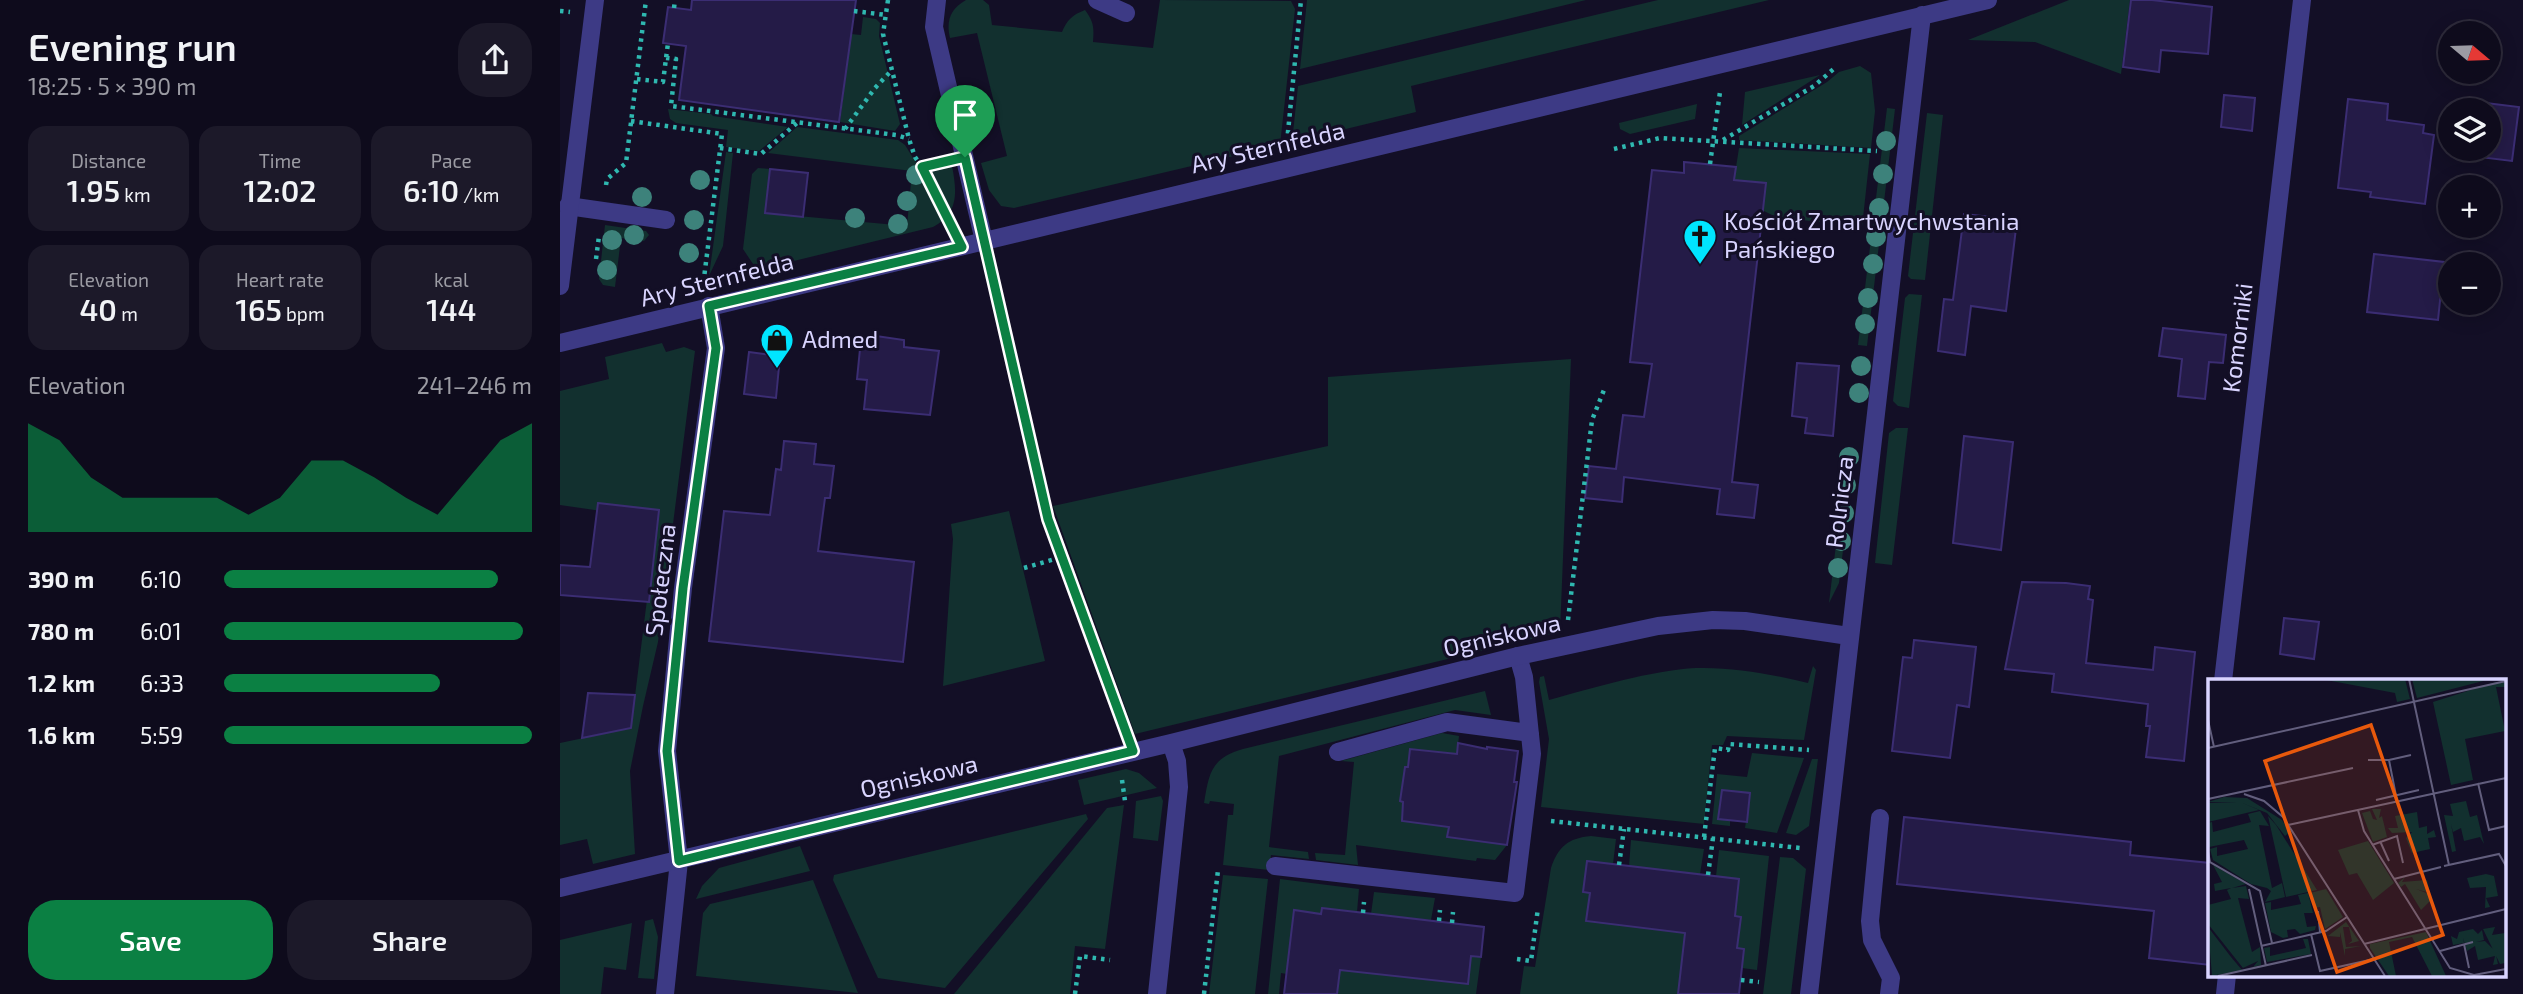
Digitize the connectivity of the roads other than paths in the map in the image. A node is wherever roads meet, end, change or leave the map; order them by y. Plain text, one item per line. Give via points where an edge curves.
1 (595, 0) edge
2 (937, 0) edge
3 (1097, 0) edge
4 (1988, 0) edge
5 (2302, 0) edge
6 (1126, 13) dead end
7 (1922, 15) junction
8 (568, 206) junction
9 (666, 220) dead end
10 (984, 241) junction
11 (560, 286) edge
12 (709, 306) junction
13 (560, 343) edge
14 (1849, 636) junction
15 (1518, 656) junction
16 (2223, 679) edge
17 (1530, 733) junction
18 (1171, 743) junction
19 (1338, 752) dead end
20 (1880, 818) dead end
21 (679, 861) junction
22 (1275, 866) dead end
23 (560, 888) edge
24 (2227, 976) edge
25 (665, 994) edge
26 (1157, 994) edge
27 (1809, 994) edge
28 (1889, 994) edge
29 (2225, 994) edge

1 - 8 street
2 - 10 street via 934,27
3 - 6 street
4 - 7 street, Ary Sternfelda
5 - 16 street, Komorniki
7 - 10 street, Ary Sternfelda
7 - 14 street, Rolnicza
8 - 9 street
8 - 11 street
10 - 12 street, Ary Sternfelda
12 - 13 street, Ary Sternfelda
12 - 21 street, Społeczna via 716,348 683,588 667,751
14 - 15 street, Ogniskowa via 1713,620 1658,626
14 - 27 street, Rolnicza
15 - 17 street
15 - 18 street, Ogniskowa
17 - 19 street via 1447,722
17 - 22 street via 1532,754 1516,893
18 - 21 street, Ogniskowa
18 - 26 street via 1179,787
20 - 28 street via 1870,921 1872,940 1891,978
21 - 23 street, Ogniskowa
21 - 25 street
24 - 29 street

